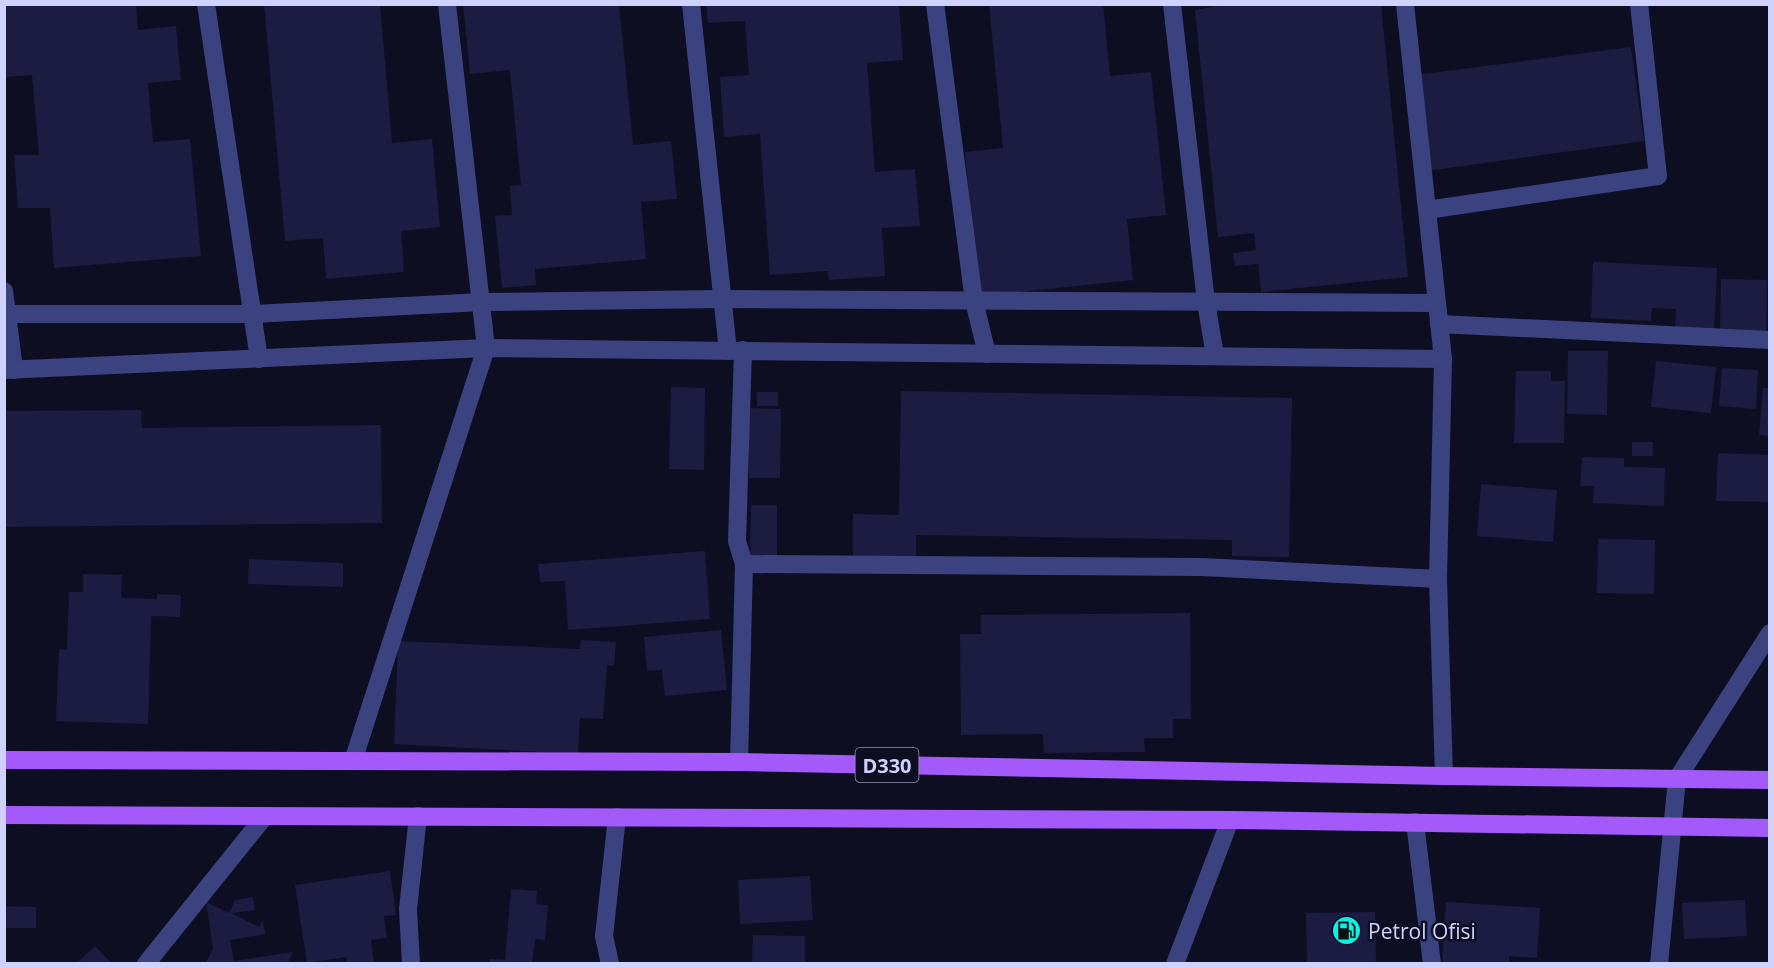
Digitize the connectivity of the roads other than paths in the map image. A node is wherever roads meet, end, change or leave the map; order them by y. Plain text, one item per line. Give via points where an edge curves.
1 (206, 4) edge
2 (447, 4) edge
3 (691, 4) edge
4 (935, 4) edge
5 (1172, 4) edge
6 (1404, 4) edge
7 (1639, 4) edge
8 (1427, 210) junction
9 (4, 291) edge
10 (722, 299) junction
11 (974, 301) junction
12 (481, 302) junction
13 (1206, 302) junction
14 (1437, 303) junction
15 (6, 314) edge
16 (252, 314) junction
17 (1439, 324) junction
18 (1770, 340) edge
19 (486, 348) junction
20 (736, 350) junction
21 (987, 354) junction
22 (1215, 356) junction
23 (259, 359) junction
24 (1443, 359) junction
25 (9, 370) edge
26 (744, 564) junction
27 (1438, 579) junction
28 (1770, 633) edge
29 (4, 760) edge
30 (352, 761) junction
31 (740, 762) junction
32 (1444, 776) junction
33 (1677, 779) junction
34 (1770, 780) edge
35 (4, 815) edge
36 (265, 816) junction
37 (418, 816) junction
38 (617, 817) junction
39 (1230, 820) junction
40 (1415, 822) junction
41 (1672, 826) junction
42 (1770, 828) edge
43 (146, 963) edge
44 (411, 963) edge
45 (610, 963) edge
46 (1175, 963) edge
47 (1432, 963) edge
48 (1659, 963) edge

1 - 16 street
2 - 12 street
3 - 10 street
4 - 11 street
5 - 13 street
6 - 8 street
7 - 8 street via 1658,176
8 - 14 street
9 - 15 street
10 - 11 street
10 - 12 street
10 - 20 street
11 - 13 street
11 - 21 street
12 - 16 street
12 - 19 street
13 - 14 street
13 - 22 street
14 - 17 street
15 - 16 street
15 - 25 street
16 - 23 street
17 - 18 street
17 - 24 street
19 - 20 street
19 - 23 street
19 - 30 street
20 - 21 street
20 - 26 street via 737,541
21 - 22 street
22 - 24 street
23 - 25 street
24 - 27 street
26 - 27 street via 1202,567
26 - 31 street
27 - 32 street
28 - 33 street
29 - 30 main road, D330
30 - 31 main road, D330
31 - 32 main road, D330
32 - 33 main road, D330
33 - 34 main road, D330
33 - 41 street
35 - 36 main road
36 - 37 main road
36 - 43 street
37 - 38 main road
37 - 44 street via 408,909
38 - 39 main road
38 - 45 street via 604,936
39 - 40 main road
39 - 46 street
40 - 41 main road
40 - 47 street
41 - 42 main road
41 - 48 street

